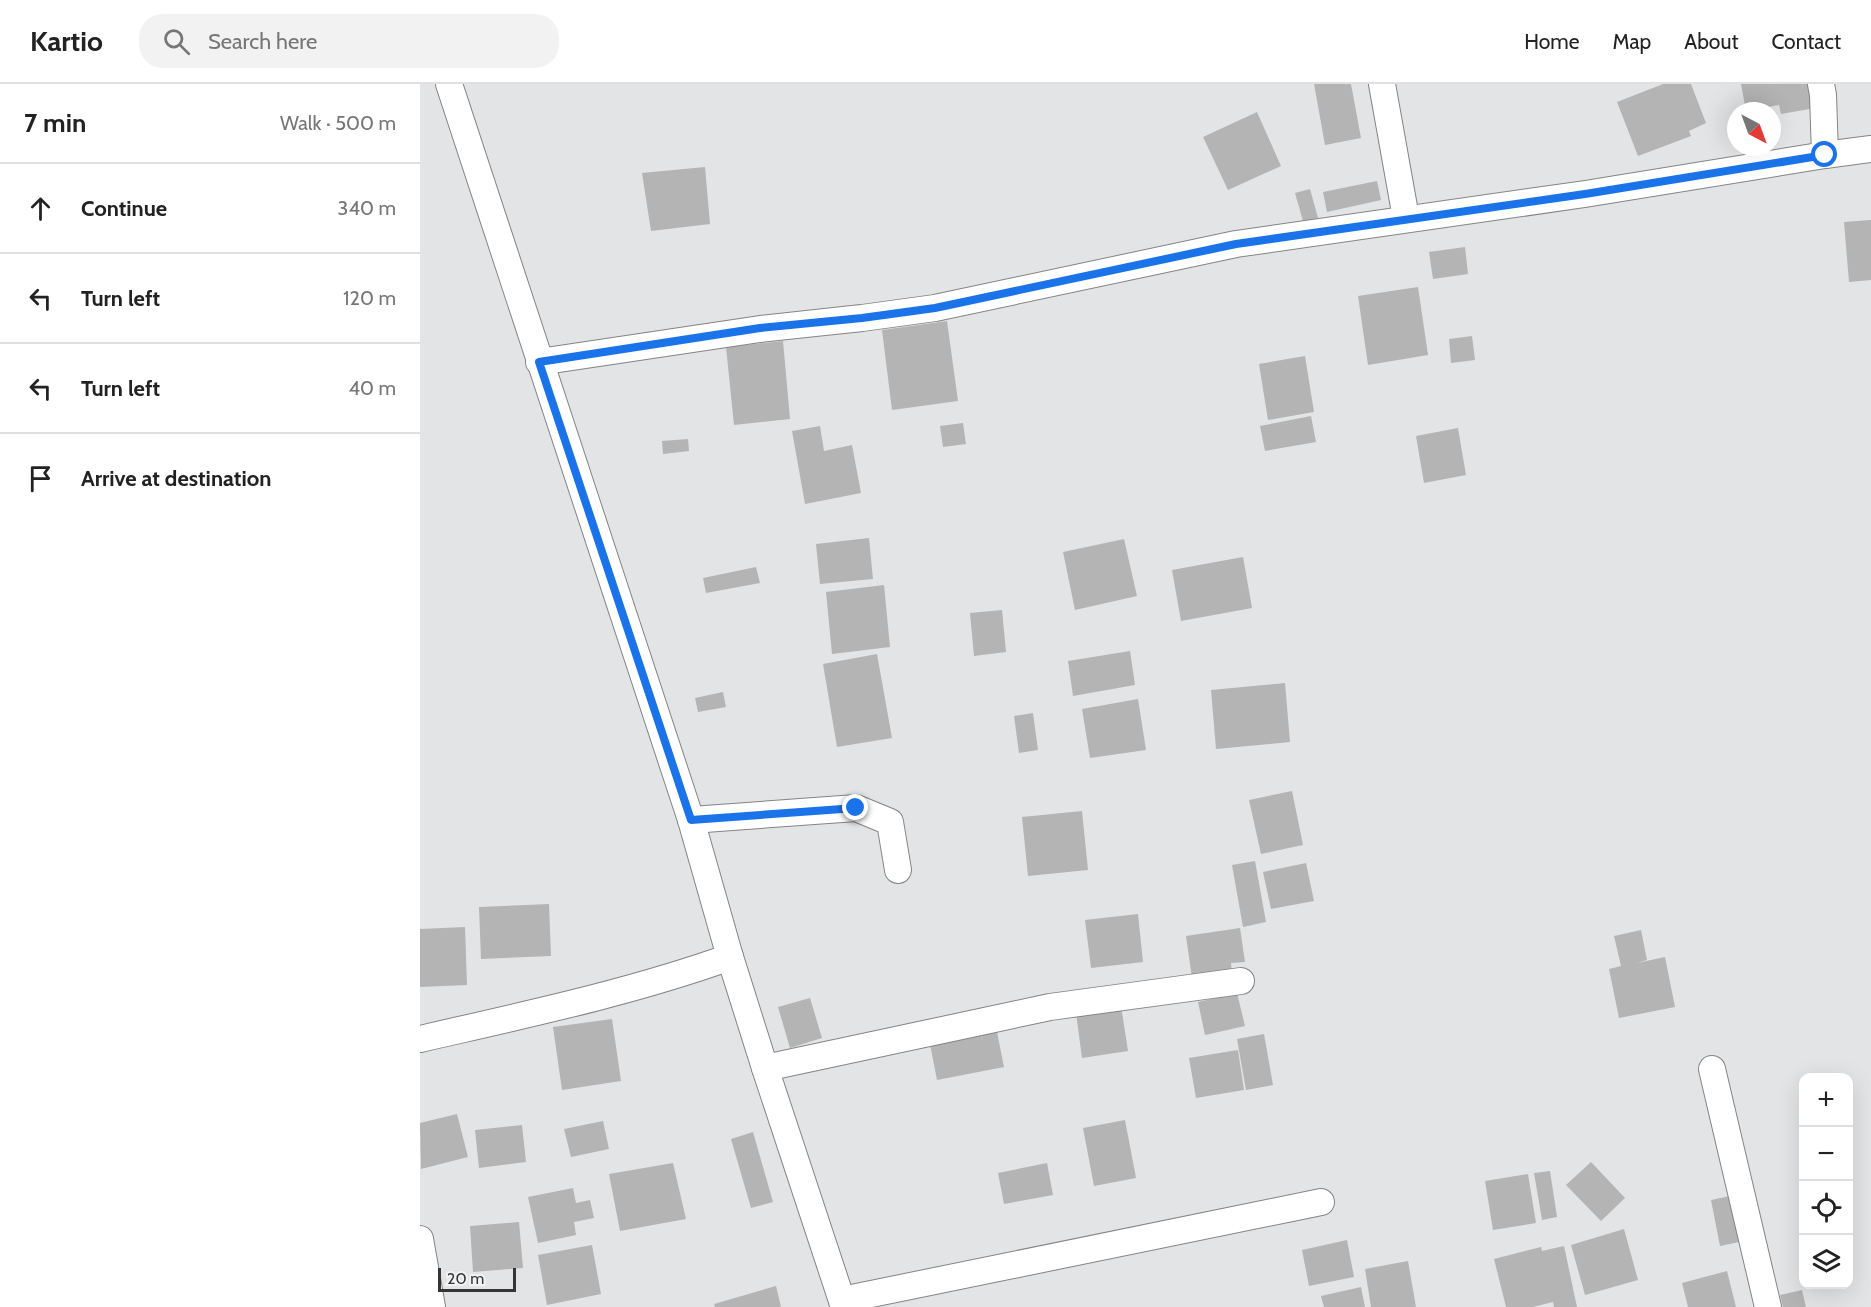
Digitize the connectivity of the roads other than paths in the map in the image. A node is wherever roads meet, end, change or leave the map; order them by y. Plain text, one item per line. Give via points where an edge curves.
1 (449, 84) edge
2 (1382, 84) edge
3 (1821, 84) edge
4 (1871, 149) edge
5 (1825, 155) junction
6 (1407, 218) junction
7 (539, 362) junction
8 (691, 820) junction
9 (898, 870) dead end
10 (730, 957) junction
11 (1241, 981) dead end
12 (420, 1039) edge
13 (765, 1068) junction
14 (1712, 1069) dead end
15 (1321, 1202) dead end
16 (420, 1239) edge
17 (843, 1303) edge
18 (432, 1307) edge
19 (1768, 1307) edge

1 - 7 street
2 - 6 street
3 - 5 street
4 - 5 street
5 - 6 street
6 - 7 street via 1236,244 935,308 760,328
7 - 8 street
8 - 9 street via 856,808 890,822
8 - 10 street
10 - 12 street via 637,986
10 - 13 street
11 - 13 street via 1050,1007
13 - 17 street
14 - 19 street
15 - 17 street
16 - 18 street

